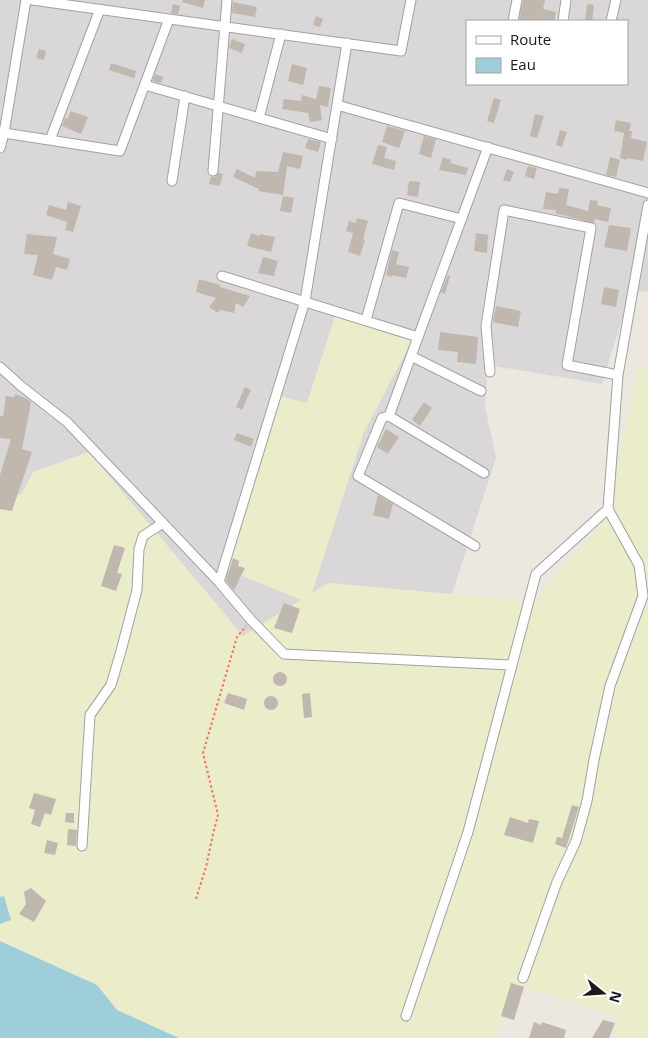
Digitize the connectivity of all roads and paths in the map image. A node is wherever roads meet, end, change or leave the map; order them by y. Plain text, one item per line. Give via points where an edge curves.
1 (26, 0) edge
2 (32, 0) edge
3 (227, 0) edge
4 (411, 0) edge
5 (516, 0) edge
6 (566, 0) edge
7 (616, 0) edge
8 (100, 10) junction
9 (169, 19) junction
10 (513, 20) edge
11 (563, 20) edge
12 (611, 20) edge
13 (225, 27) junction
14 (281, 34) junction
15 (347, 44) junction
16 (145, 85) junction
17 (185, 96) junction
18 (337, 105) junction
19 (218, 106) junction
20 (259, 118) junction
21 (4, 133) junction
22 (332, 139) junction
23 (50, 140) junction
24 (0, 148) edge
25 (488, 148) junction
26 (213, 171) dead end
27 (172, 181) dead end
28 (648, 193) edge
29 (648, 204) edge
30 (462, 219) junction
31 (645, 236) edge
32 (222, 276) dead end
33 (305, 302) junction
34 (366, 320) junction
35 (418, 337) junction
36 (411, 356) junction
37 (0, 367) edge
38 (490, 372) dead end
39 (618, 375) junction
40 (481, 391) dead end
41 (389, 416) junction
42 (484, 473) dead end
43 (608, 509) junction
44 (163, 523) junction
45 (475, 546) dead end
46 (219, 582) junction
47 (250, 620) junction
48 (512, 665) junction
49 (82, 846) dead end
50 (196, 900) dead end
51 (522, 978) dead end
52 (406, 1016) dead end

1 - 21 street
2 - 8 street
3 - 13 street
4 - 15 street via 401,51
5 - 10 street
6 - 11 street
7 - 12 street
8 - 9 street
8 - 23 street
9 - 13 street
9 - 16 street
13 - 14 street
13 - 19 street
14 - 15 street
14 - 20 street
15 - 18 street
16 - 17 street
16 - 23 street via 120,151
17 - 19 street
17 - 27 street
18 - 22 street
18 - 25 street
19 - 20 street
19 - 26 street
20 - 22 street
21 - 23 street
21 - 24 street
22 - 33 street
25 - 28 street
25 - 30 street
29 - 31 street
30 - 34 street via 399,203
30 - 35 street
31 - 39 street
32 - 33 street
33 - 34 street
33 - 46 street
34 - 35 street
35 - 36 street
36 - 40 street
36 - 41 street
37 - 44 street via 67,422
38 - 39 street via 486,326 504,210 592,228 566,365
39 - 43 street
41 - 42 street
41 - 45 street via 382,418 358,476
43 - 48 street via 536,574
43 - 51 street via 639,565 643,596 610,686 576,841
44 - 46 street
44 - 49 street via 143,536 139,549 137,590 121,652 111,684 90,715
46 - 47 street
47 - 48 street via 284,654
47 - 50 path via 237,637 203,753 218,815
48 - 52 street via 468,832

